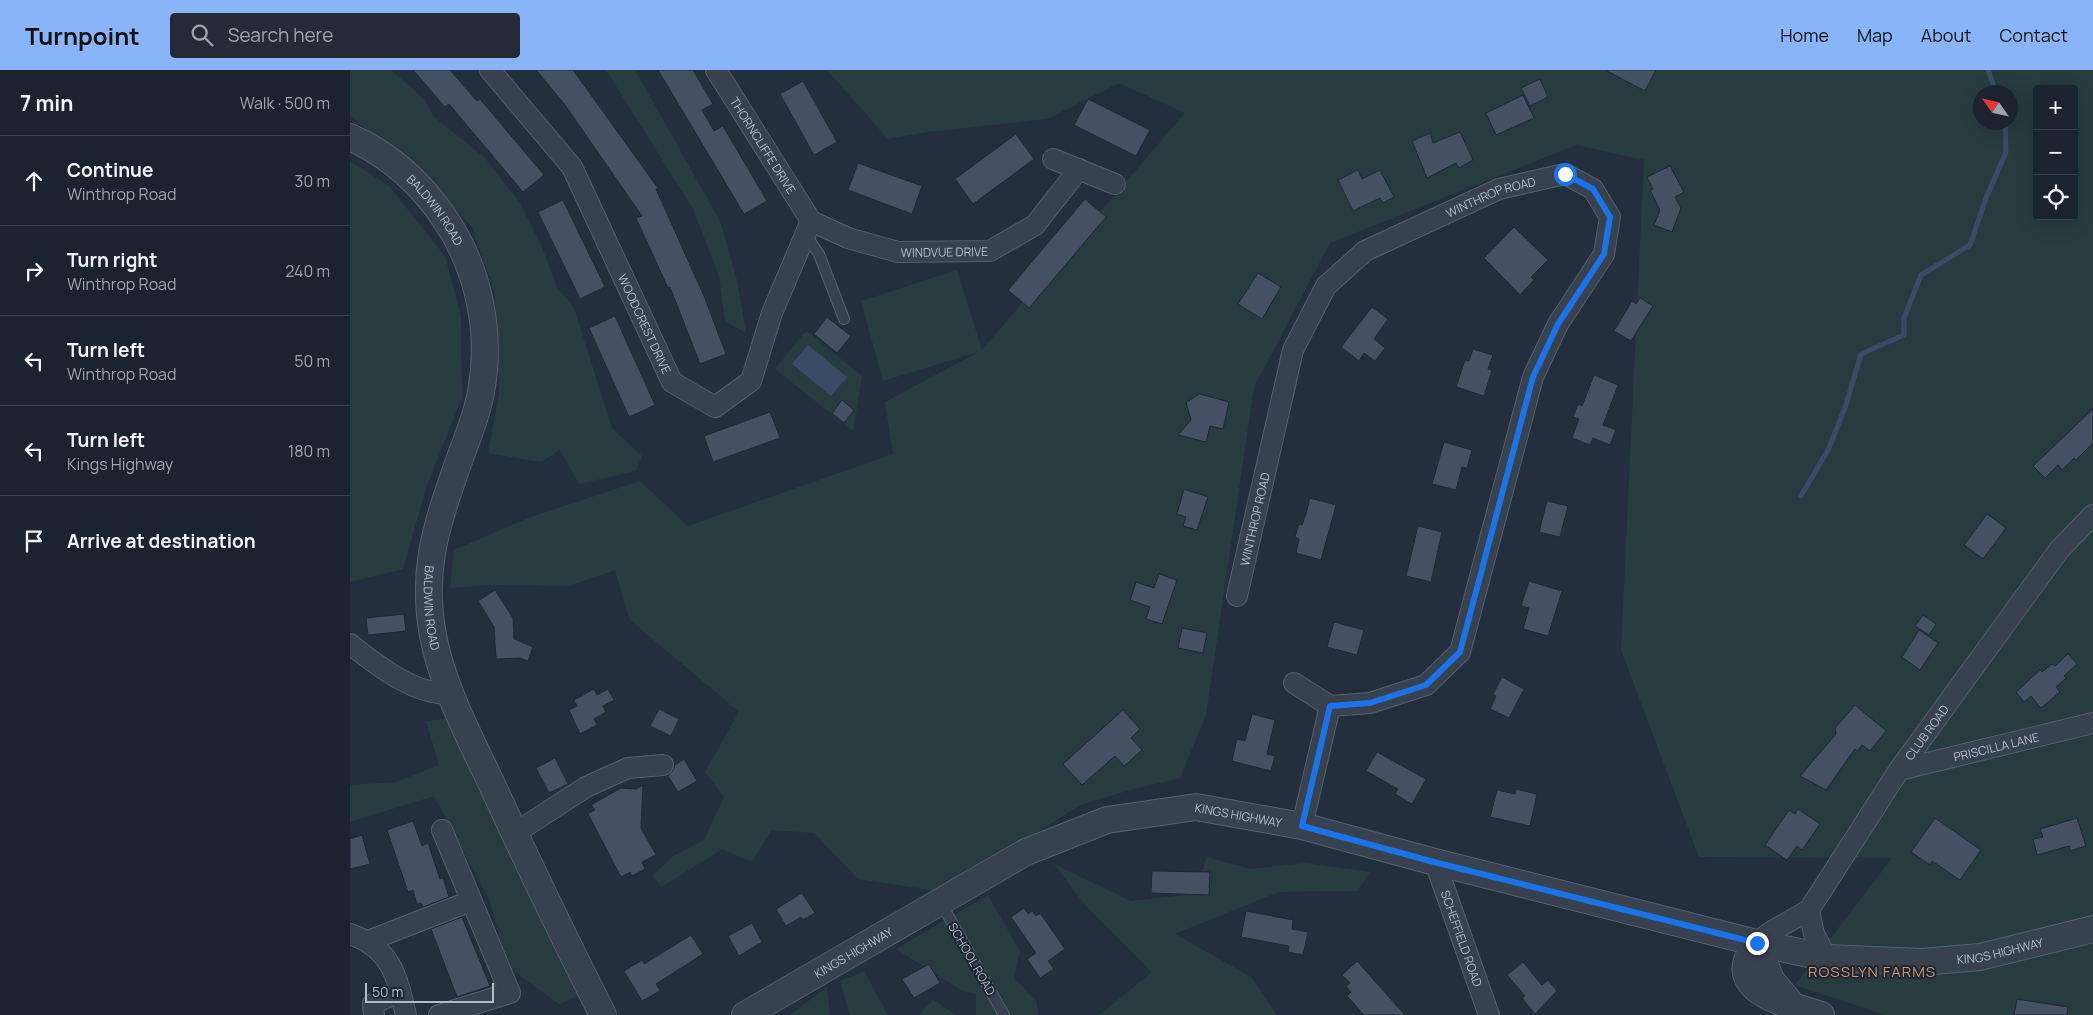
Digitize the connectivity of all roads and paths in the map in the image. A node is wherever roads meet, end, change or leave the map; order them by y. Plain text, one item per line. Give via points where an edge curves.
1 (490, 70) edge
2 (716, 70) edge
3 (350, 137) edge
4 (1053, 159) dead end
5 (1079, 169) junction
6 (1115, 184) dead end
7 (808, 227) junction
8 (844, 319) dead end
9 (2093, 515) edge
10 (1237, 596) dead end
11 (350, 644) edge
12 (1294, 683) dead end
13 (450, 694) junction
14 (1330, 706) junction
15 (2093, 723) edge
16 (663, 765) dead end
17 (1899, 770) junction
18 (1302, 826) junction
19 (442, 830) dead end
20 (515, 833) junction
21 (1434, 862) junction
22 (472, 901) junction
23 (941, 903) junction
24 (1809, 910) junction
25 (2093, 929) edge
26 (359, 938) edge
27 (1757, 943) junction
28 (1827, 958) junction
29 (400, 991) junction
30 (374, 1015) edge
31 (406, 1015) edge
32 (439, 1015) edge
33 (603, 1015) edge
34 (745, 1015) edge
35 (1004, 1015) edge
36 (1489, 1015) edge
37 (1821, 1015) edge

1 - 7 street, WOODCREST DRIVE via 572,167 672,382 715,407 751,381 772,313
2 - 7 street, THORNCLIFFE DRIVE
3 - 13 street, BALDWIN ROAD via 387,158 414,179 430,197 453,231 478,292 486,357 481,393 439,518 428,576 435,648
4 - 5 street
5 - 6 street
5 - 7 street, WINDVUE DRIVE via 1035,225 990,251 898,252
7 - 8 lane
9 - 17 street, CLUB ROAD via 2059,550
10 - 14 street, WINTHROP ROAD via 1294,350 1326,286 1365,251 1499,189 1565,174 1593,189 1610,217 1604,254 1558,324 1533,377 1460,652 1426,685 1370,703
11 - 13 street via 422,689
12 - 14 street
13 - 20 street, BALDWIN ROAD
14 - 18 street
15 - 17 street, PRISCILLA LANE
16 - 20 street via 628,768 594,783
17 - 24 street, CLUB ROAD
18 - 21 street, KINGS HIGHWAY
18 - 23 street, KINGS HIGHWAY via 1196,807 1107,820 1026,852
19 - 22 street
20 - 33 street, BALDWIN ROAD
21 - 27 street, KINGS HIGHWAY
21 - 36 street, SCHEFFIELD ROAD
22 - 26 street
22 - 32 street via 510,993
23 - 34 street, KINGS HIGHWAY
23 - 35 lane, SCHOOL ROAD
24 - 27 street, CLUB ROAD via 1769,932
24 - 28 street via 1814,934
25 - 28 street, KINGS HIGHWAY via 1980,957 1922,962
26 - 29 street via 387,958
27 - 28 street, KINGS HIGHWAY
27 - 37 street via 1747,960 1746,971 1752,983 1775,1002 1792,1004
29 - 30 street via 374,1004
29 - 31 street

